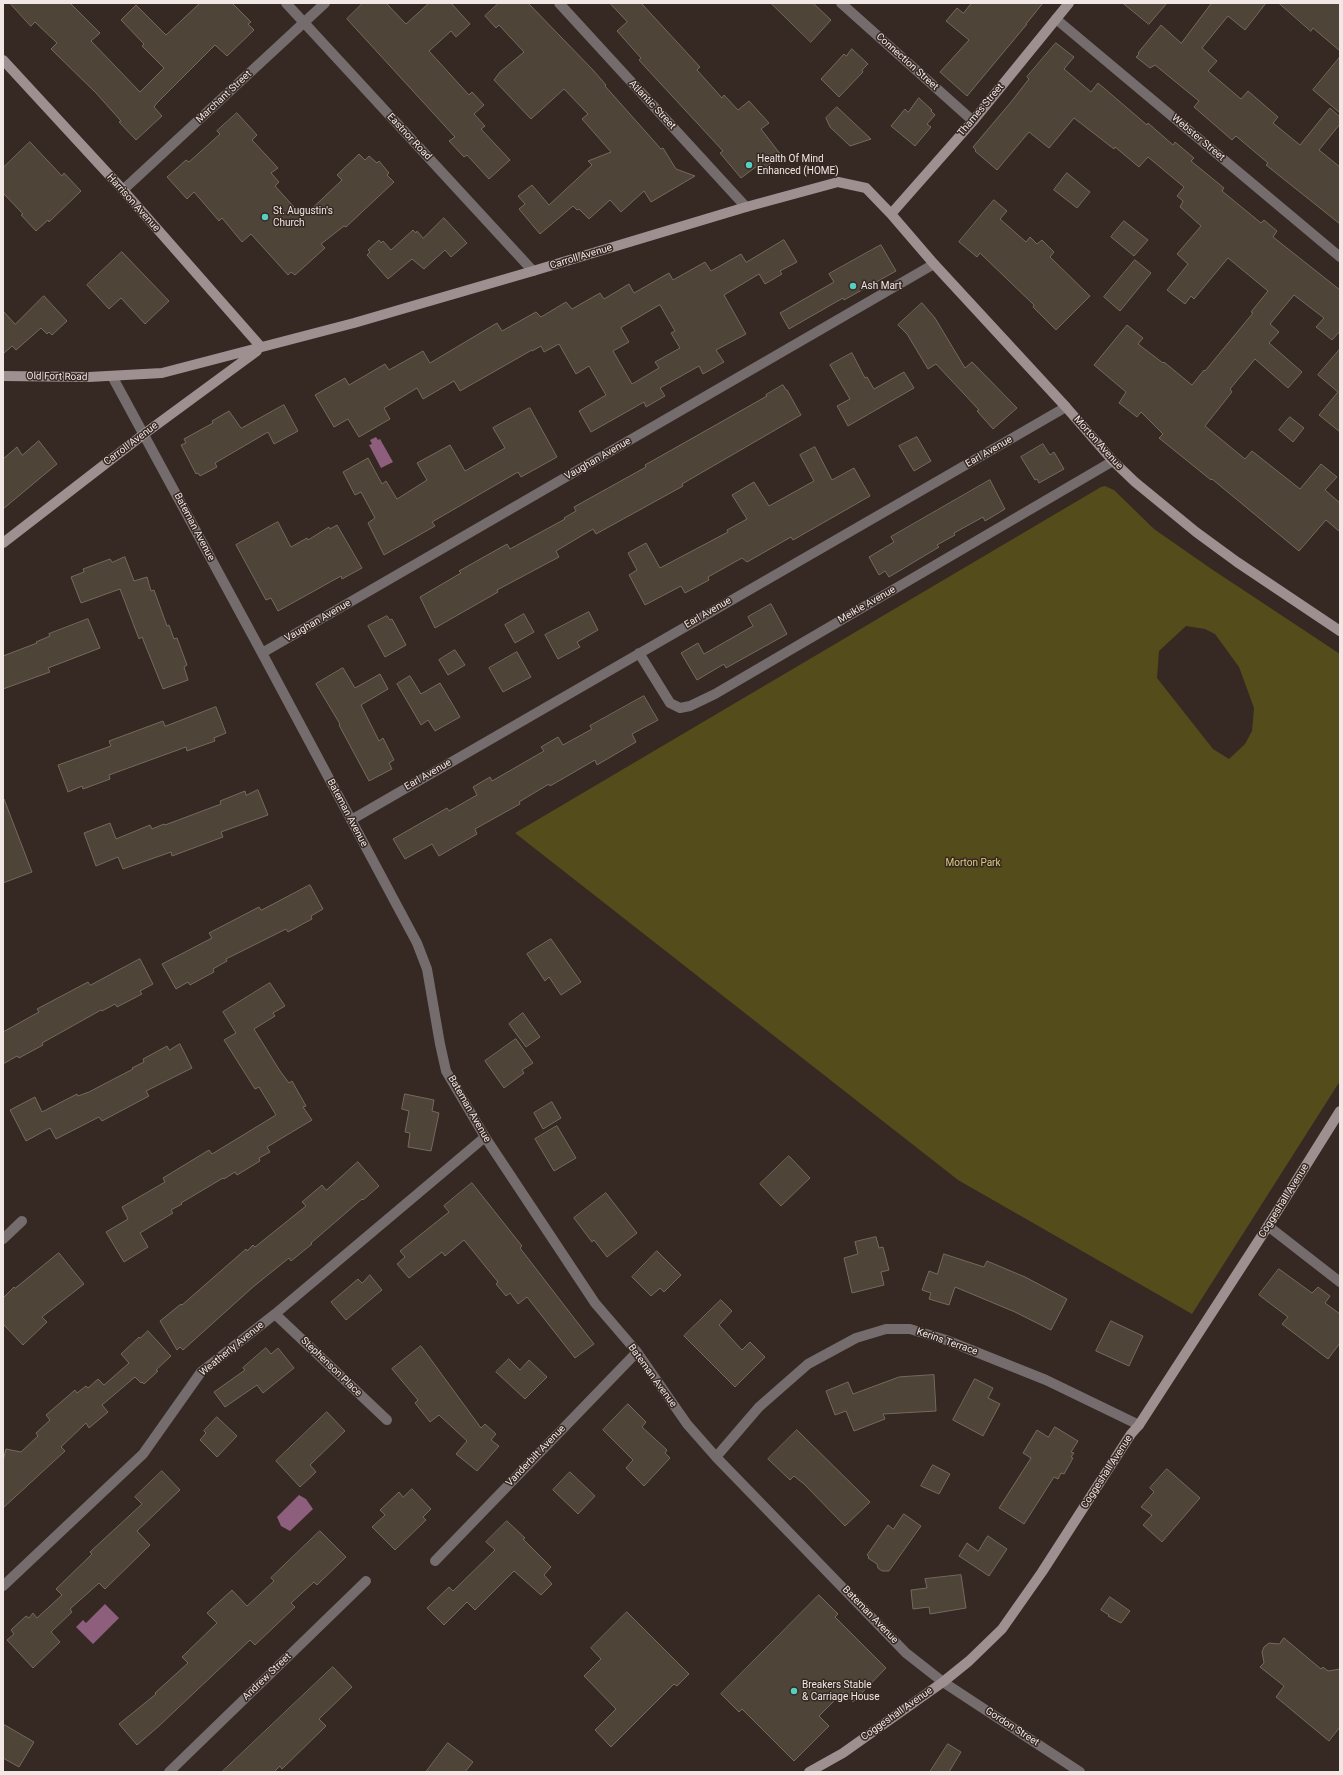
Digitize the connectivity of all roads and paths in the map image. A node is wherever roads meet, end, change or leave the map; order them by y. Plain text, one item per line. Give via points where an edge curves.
1 (286, 3) edge
2 (326, 3) edge
3 (559, 3) edge
4 (841, 3) edge
5 (1069, 3) edge
6 (1056, 19) junction
7 (304, 23) junction
8 (3, 60) edge
9 (973, 121) junction
10 (123, 190) junction
11 (746, 207) junction
12 (891, 214) junction
13 (1340, 257) edge
14 (934, 264) junction
15 (533, 271) junction
16 (261, 347) junction
17 (3, 376) edge
18 (112, 376) junction
19 (1066, 407) junction
20 (144, 434) junction
21 (1113, 461) junction
22 (3, 543) edge
23 (1340, 631) edge
24 (262, 653) junction
25 (639, 653) junction
26 (351, 820) junction
27 (1340, 1111) edge
28 (485, 1137) junction
29 (22, 1221) dead end
30 (1268, 1226) junction
31 (3, 1239) edge
32 (1340, 1282) edge
33 (275, 1314) junction
34 (637, 1352) junction
35 (387, 1420) dead end
36 (1139, 1425) junction
37 (716, 1457) junction
38 (435, 1561) dead end
39 (366, 1581) dead end
40 (3, 1586) edge
41 (943, 1682) junction
42 (169, 1772) edge
43 (809, 1772) edge
44 (1080, 1772) edge

1 - 7 street, Eastnor Road
2 - 7 street, Marchant Street
3 - 11 street, Atlantic Street
4 - 9 street, Connection Street
5 - 6 street, Thames Street
6 - 9 street, Thames Street
6 - 13 street, Webster Street
7 - 10 street, Marchant Street
7 - 15 street, Eastnor Road
8 - 10 street, Harrison Avenue
9 - 12 street, Thames Street
10 - 16 street, Harrison Avenue
11 - 12 street, Carroll Avenue via 838,182 866,188
11 - 15 street, Carroll Avenue
12 - 14 street, Morton Avenue
14 - 19 street, Morton Avenue
14 - 24 street, Vaughan Avenue
15 - 16 street, Carroll Avenue
16 - 18 street, Carroll Avenue via 162,373
16 - 20 street, Carroll Avenue
17 - 18 street, Old Fort Road
18 - 20 street, Bateman Avenue
19 - 21 street, Morton Avenue
19 - 25 street, Earl Avenue
20 - 22 street, Carroll Avenue
20 - 24 street, Bateman Avenue
21 - 23 street, Morton Avenue via 1196,532
21 - 25 street, Meikle Avenue via 715,694 690,706 680,708 670,703
24 - 26 street, Bateman Avenue
25 - 26 street, Earl Avenue
26 - 28 street, Bateman Avenue via 417,943 427,969 446,1071
27 - 30 street, Coggeshall Avenue
28 - 33 street, Weatherly Avenue
28 - 34 street, Bateman Avenue via 595,1303
29 - 31 street
30 - 32 street
30 - 36 street, Coggeshall Avenue
33 - 35 street, Stephenson Place
33 - 40 street, Weatherly Avenue via 201,1372 143,1454
34 - 37 street, Bateman Avenue via 686,1424
34 - 38 street, Vanderbilt Avenue
36 - 37 street, Kerins Terrace via 1046,1380 946,1340 910,1329 886,1329 856,1338 808,1364 759,1407
36 - 41 street, Coggeshall Avenue via 1002,1629
37 - 41 street, Bateman Avenue via 906,1653
39 - 42 street, Andrew Street
41 - 43 street, Coggeshall Avenue via 843,1753
41 - 44 street, Gordon Street

